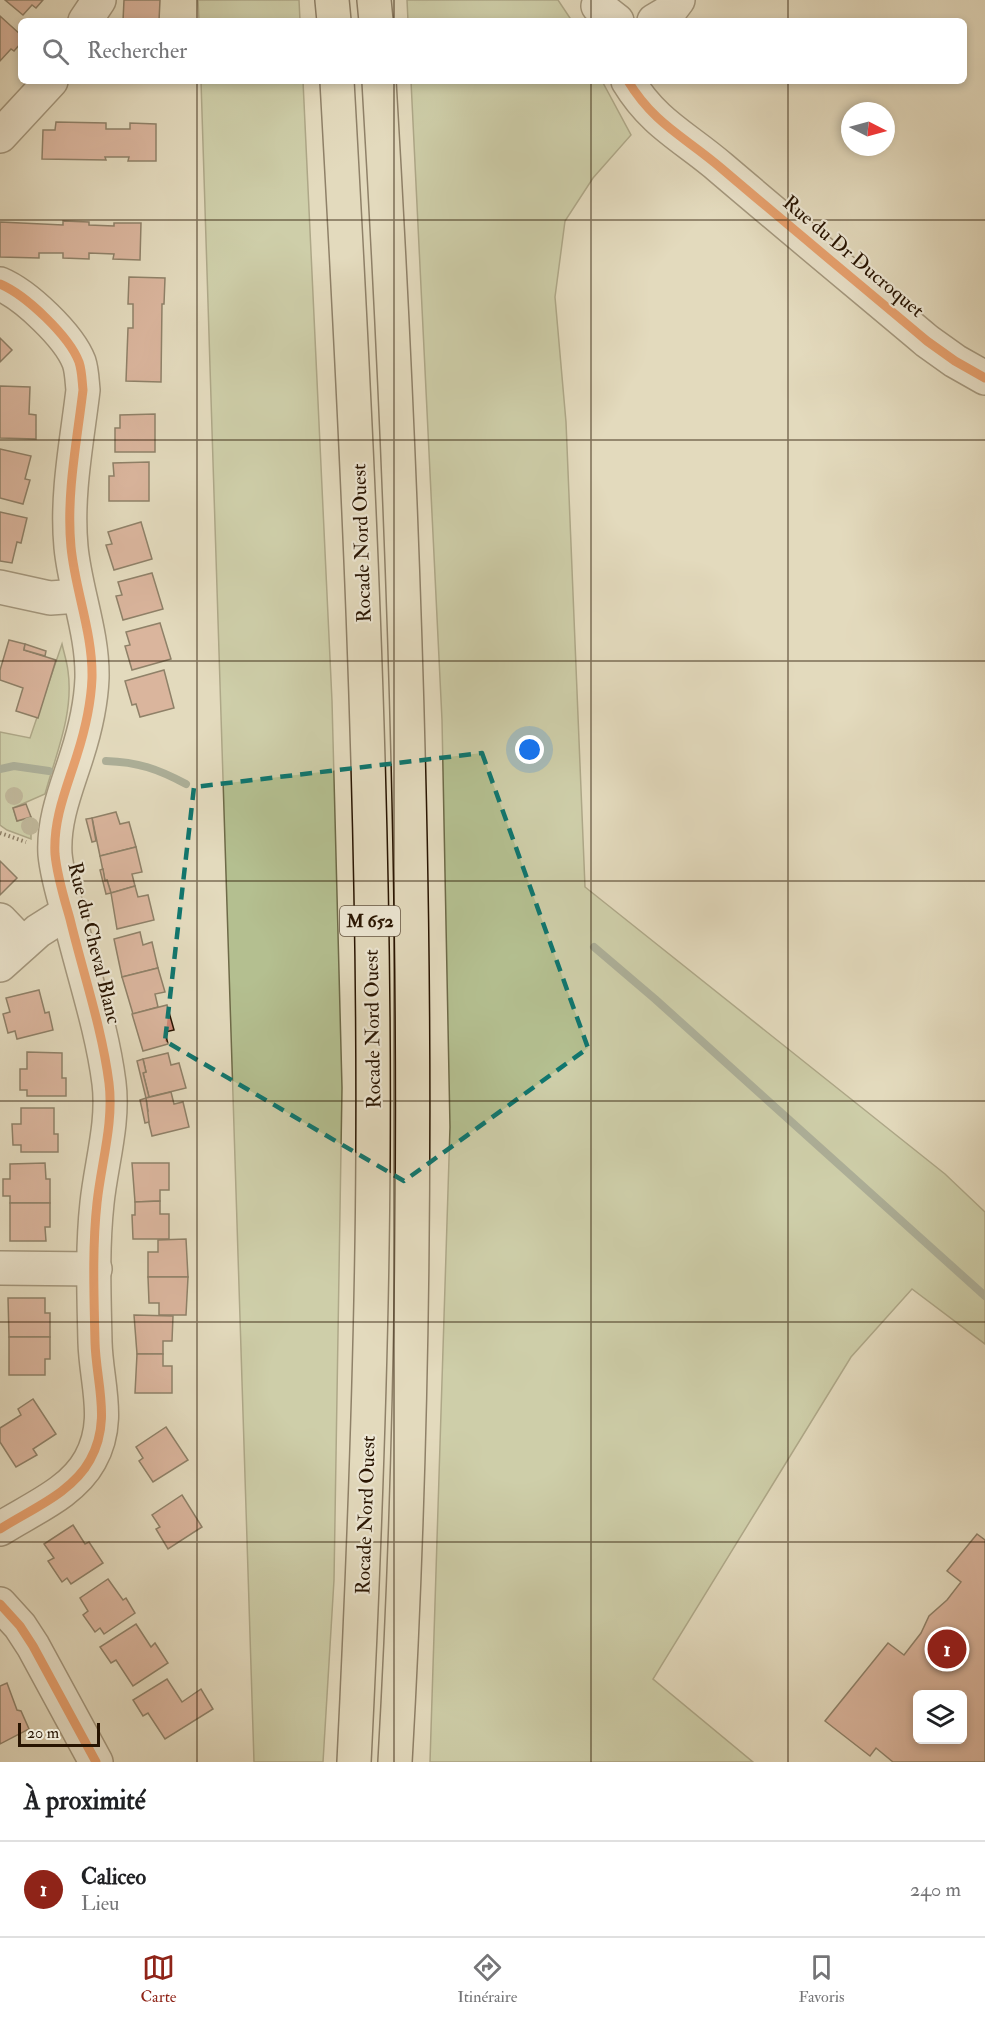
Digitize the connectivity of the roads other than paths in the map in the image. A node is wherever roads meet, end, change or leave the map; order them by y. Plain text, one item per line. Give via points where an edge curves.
1 (99, 0) edge
2 (332, 0) edge
3 (374, 0) edge
4 (87, 18) edge
5 (334, 18) edge
6 (376, 18) edge
7 (48, 84) edge
8 (337, 84) edge
9 (380, 84) edge
10 (630, 84) edge
11 (650, 84) edge
12 (0, 136) edge
13 (706, 155) junction
14 (0, 284) edge
15 (985, 378) edge
16 (0, 588) edge
17 (80, 596) junction
18 (68, 912) junction
19 (0, 920) edge
20 (11, 955) edge
21 (0, 1268) edge
22 (95, 1269) junction
23 (0, 1528) edge
24 (0, 1604) edge
25 (96, 1762) edge
26 (354, 1762) edge
27 (395, 1762) edge

1 - 4 street
2 - 5 highway
3 - 6 highway
7 - 12 street
8 - 26 highway, Rocade Nord Ouest / M 652 via 362,568 373,1137 368,1435
9 - 27 highway, Rocade Nord Ouest / M 652 via 406,635 413,964 411,1334
10 - 13 street via 656,117
11 - 13 street via 666,112
13 - 15 street, Rue du Dr Ducroquet via 927,340
14 - 17 street, Rue du Cheval Blanc via 16,292 63,337 82,376 70,507 71,548
16 - 17 street via 50,598
17 - 18 street, Rue du Cheval Blanc via 91,659 90,698 60,807 55,842
18 - 20 street
18 - 22 street, Rue du Cheval Blanc via 110,1087 97,1202
19 - 20 street
21 - 22 street
22 - 23 street, Rue du Cheval Blanc via 95,1349 103,1401 96,1448 73,1484
24 - 25 street via 33,1646

